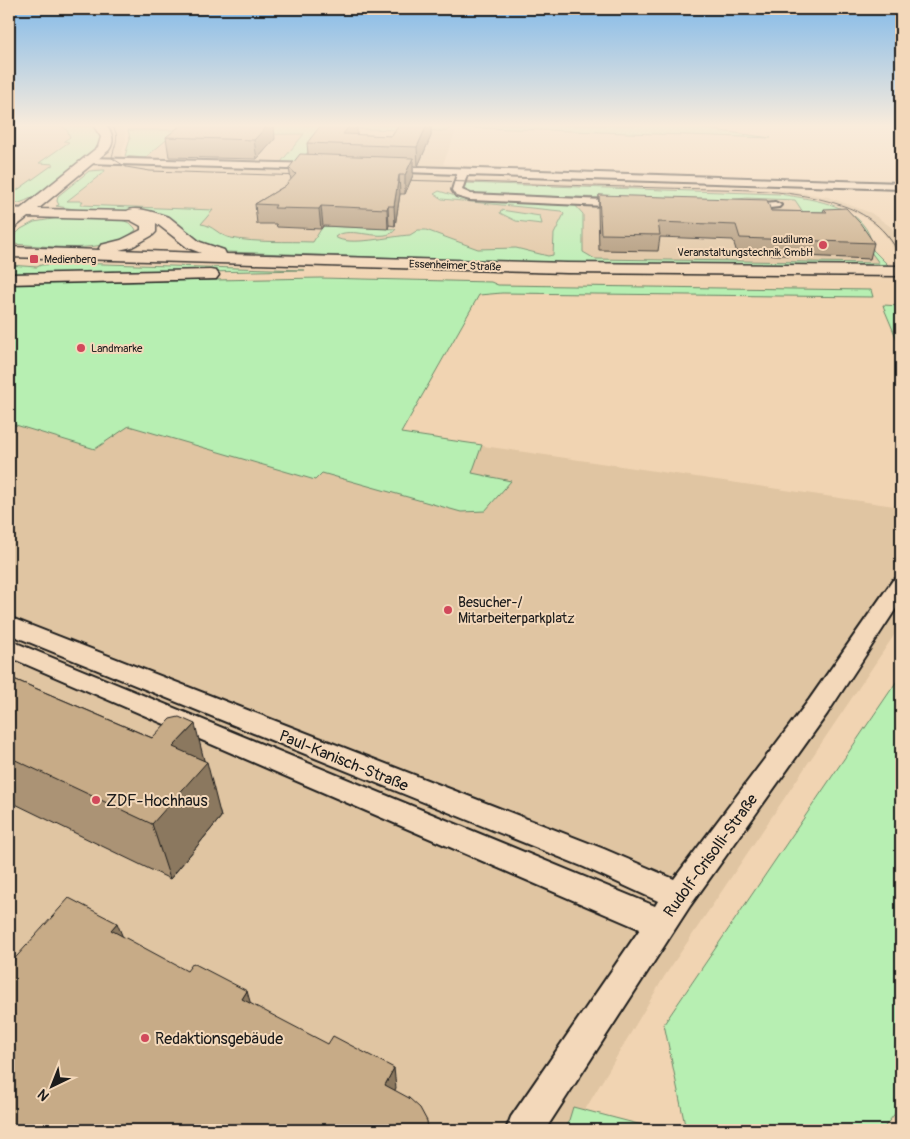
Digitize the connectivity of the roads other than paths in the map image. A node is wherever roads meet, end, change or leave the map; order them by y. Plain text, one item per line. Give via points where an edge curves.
1 (67, 178) edge
2 (461, 178) edge
3 (656, 178) edge
4 (901, 186) edge
5 (40, 199) junction
6 (635, 205) edge
7 (775, 205) dead end
8 (734, 207) edge
9 (9, 211) edge
10 (25, 212) junction
11 (58, 212) junction
12 (9, 225) edge
13 (9, 252) edge
14 (36, 253) junction
15 (9, 258) edge
16 (257, 259) junction
17 (401, 270) junction
18 (901, 271) edge
19 (901, 278) edge
20 (9, 279) edge
21 (901, 585) edge
22 (9, 625) edge
23 (9, 648) edge
24 (679, 896) junction
25 (661, 924) junction
26 (524, 1130) edge

1 - 5 main road
2 - 6 street via 457,190 470,197
3 - 4 street
5 - 10 main road
5 - 11 main road
7 - 8 street
9 - 10 street
10 - 11 main road
10 - 12 main road
11 - 12 main road
11 - 14 main road via 130,216 144,221 150,228 144,236 120,245
11 - 16 main road via 134,213 156,217 170,224 194,245
13 - 14 main road, Essenheimer Straße
14 - 16 main road, Essenheimer Straße
15 - 17 main road, Essenheimer Straße
16 - 18 main road, Essenheimer Straße via 704,271
17 - 19 main road, Essenheimer Straße
17 - 20 main road
21 - 24 street, Rudolf-Crisolli-Straße via 818,707
22 - 24 street, Paul-Kanisch-Straße via 594,858
23 - 25 street, Paul-Kanisch-Straße
24 - 25 street, Rudolf-Crisolli-Straße
25 - 26 street, Rudolf-Crisolli-Straße

